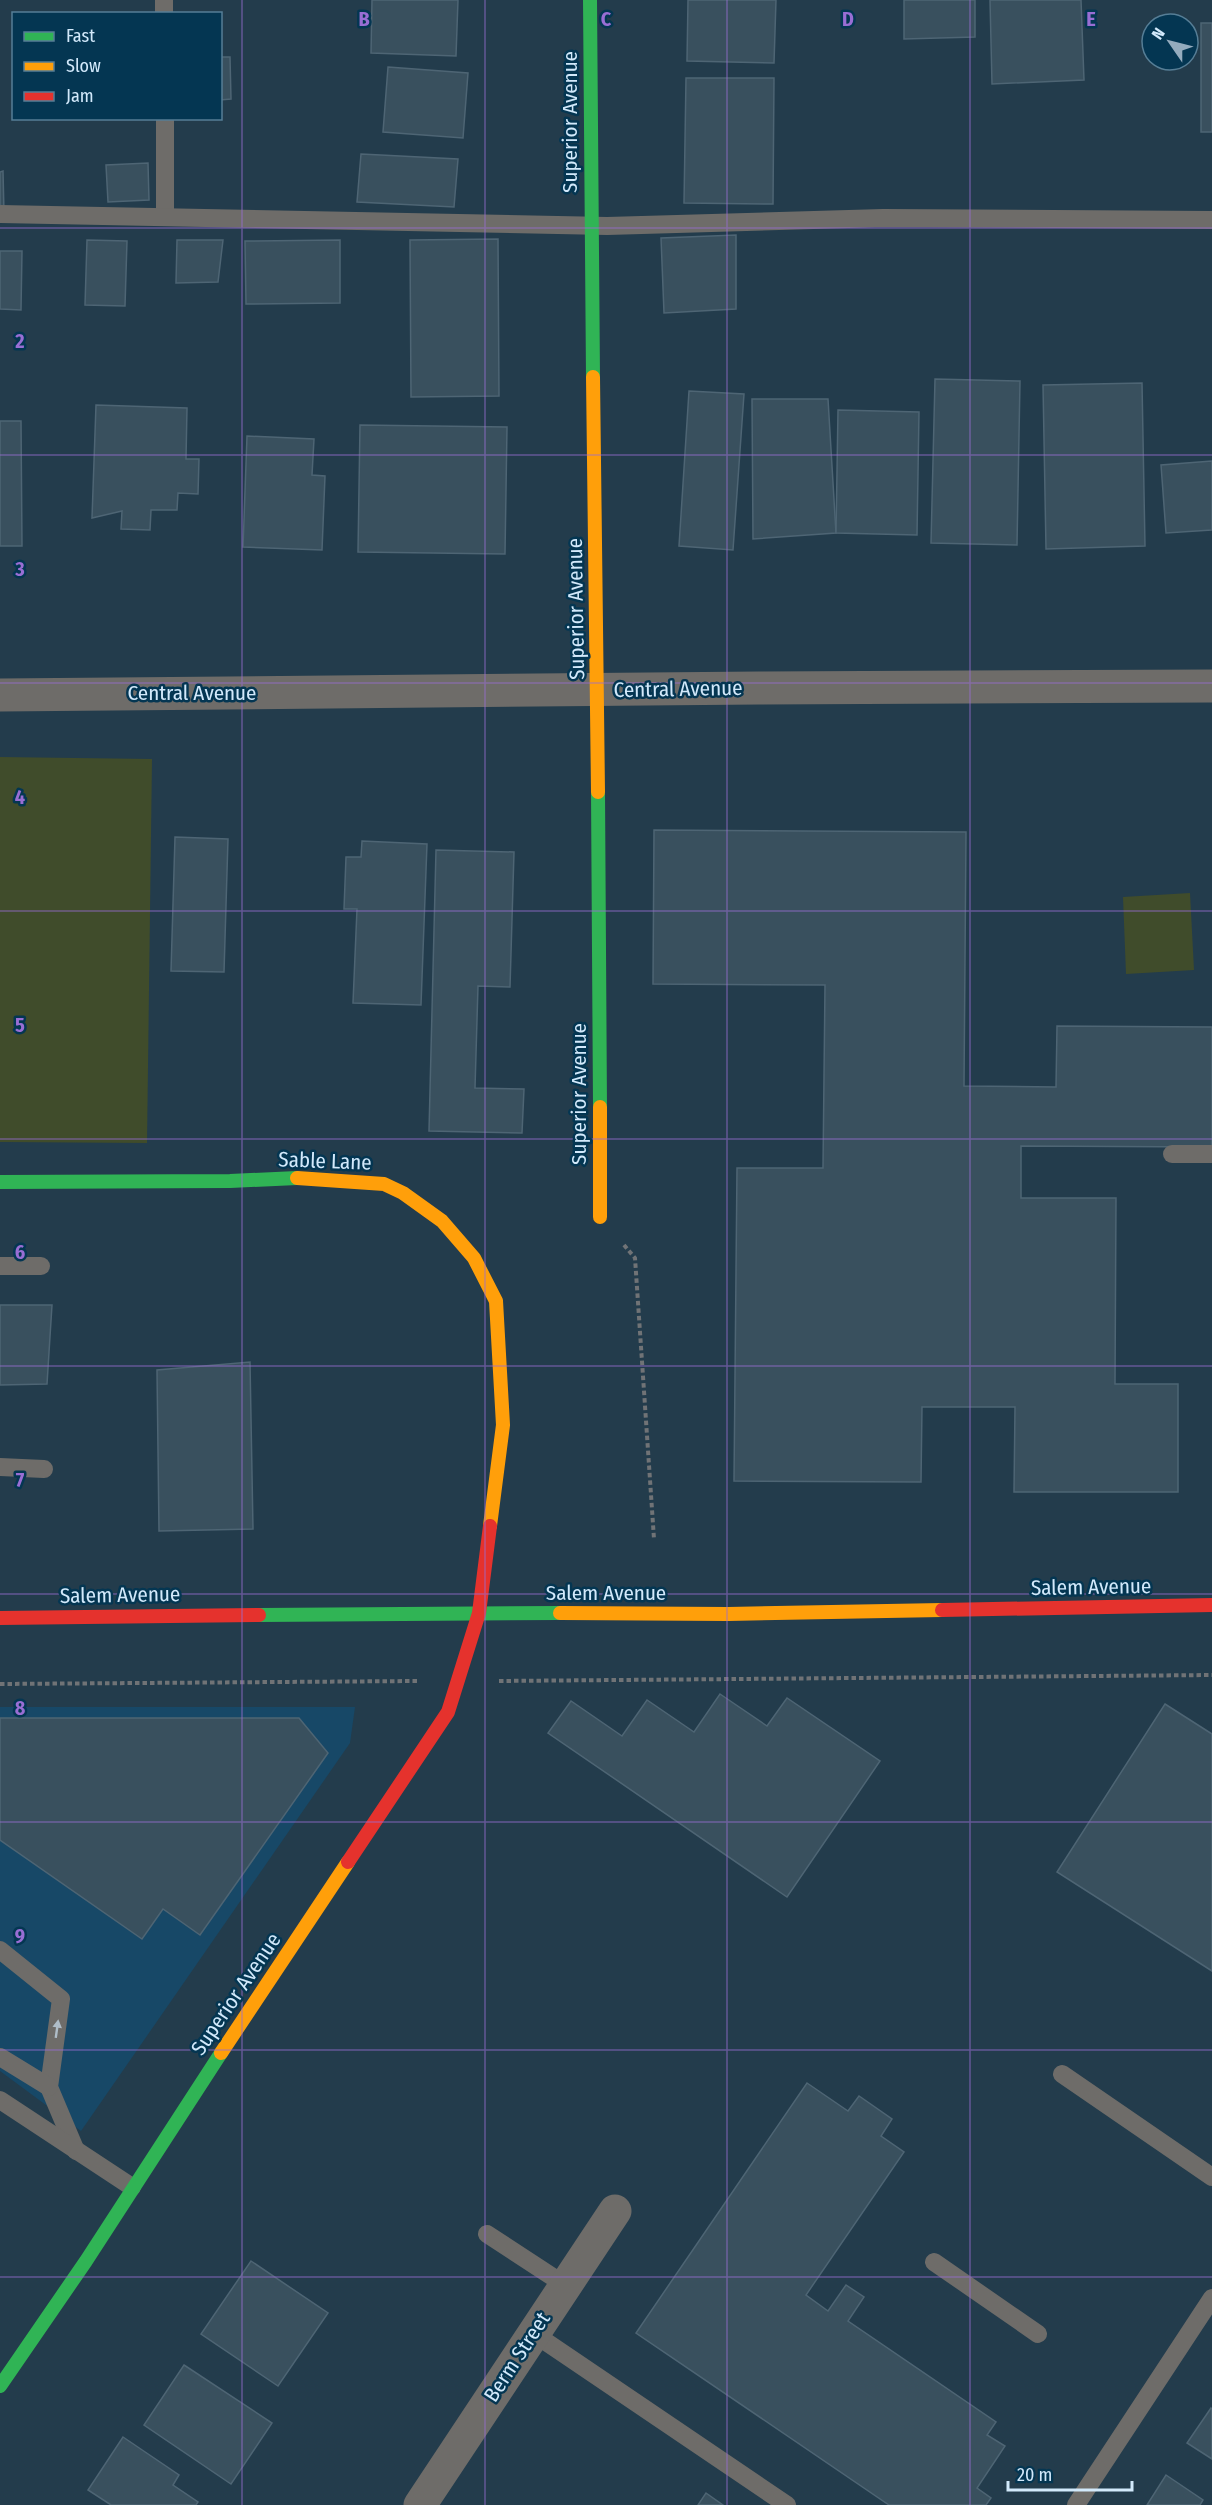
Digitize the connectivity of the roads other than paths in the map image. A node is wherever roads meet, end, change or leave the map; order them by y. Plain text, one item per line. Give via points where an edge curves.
1 (590, 0) edge
2 (165, 120) edge
3 (0, 213) edge
4 (165, 217) junction
5 (1212, 220) edge
6 (591, 226) junction
7 (1212, 686) edge
8 (598, 690) junction
9 (0, 695) edge
10 (1172, 1154) dead end
11 (1212, 1154) edge
12 (0, 1182) edge
13 (600, 1217) road end
14 (0, 1266) edge
15 (41, 1266) dead end
16 (0, 1467) edge
17 (45, 1469) dead end
18 (1212, 1605) edge
19 (479, 1613) junction
20 (0, 1618) edge
21 (0, 1950) edge
22 (0, 2057) edge
23 (1062, 2074) dead end
24 (49, 2086) junction
25 (0, 2100) edge
26 (76, 2151) junction
27 (1212, 2177) edge
28 (132, 2187) junction
29 (615, 2211) dead end
30 (487, 2234) dead end
31 (934, 2262) dead end
32 (565, 2286) junction
33 (1212, 2298) edge
34 (533, 2333) junction
35 (1038, 2334) dead end
36 (0, 2386) edge
37 (420, 2505) edge
38 (787, 2505) edge
39 (1076, 2505) edge

1 - 6 street, Superior Avenue
2 - 4 lane
3 - 4 lane
4 - 6 lane
5 - 6 lane via 883,218
6 - 8 street, Superior Avenue
7 - 8 street, Central Avenue
8 - 9 street, Central Avenue
8 - 13 street, Superior Avenue
10 - 11 lane
12 - 19 street, Sable Lane via 296,1178 384,1184 442,1221 474,1258 496,1301 503,1425
14 - 15 lane
16 - 17 lane
18 - 19 street, Salem Avenue via 729,1614
19 - 20 street, Salem Avenue
19 - 28 street, Superior Avenue via 448,1712
24 -> 21 lane via 61,1999
22 - 24 lane
23 - 27 lane
24 - 26 lane
25 - 26 lane
26 - 28 lane
28 - 36 street, Superior Avenue
29 - 32 street, Berm Street
30 - 32 lane
31 - 35 lane
32 - 34 street, Berm Street
33 - 39 lane
34 - 37 street, Berm Street
34 - 38 lane

